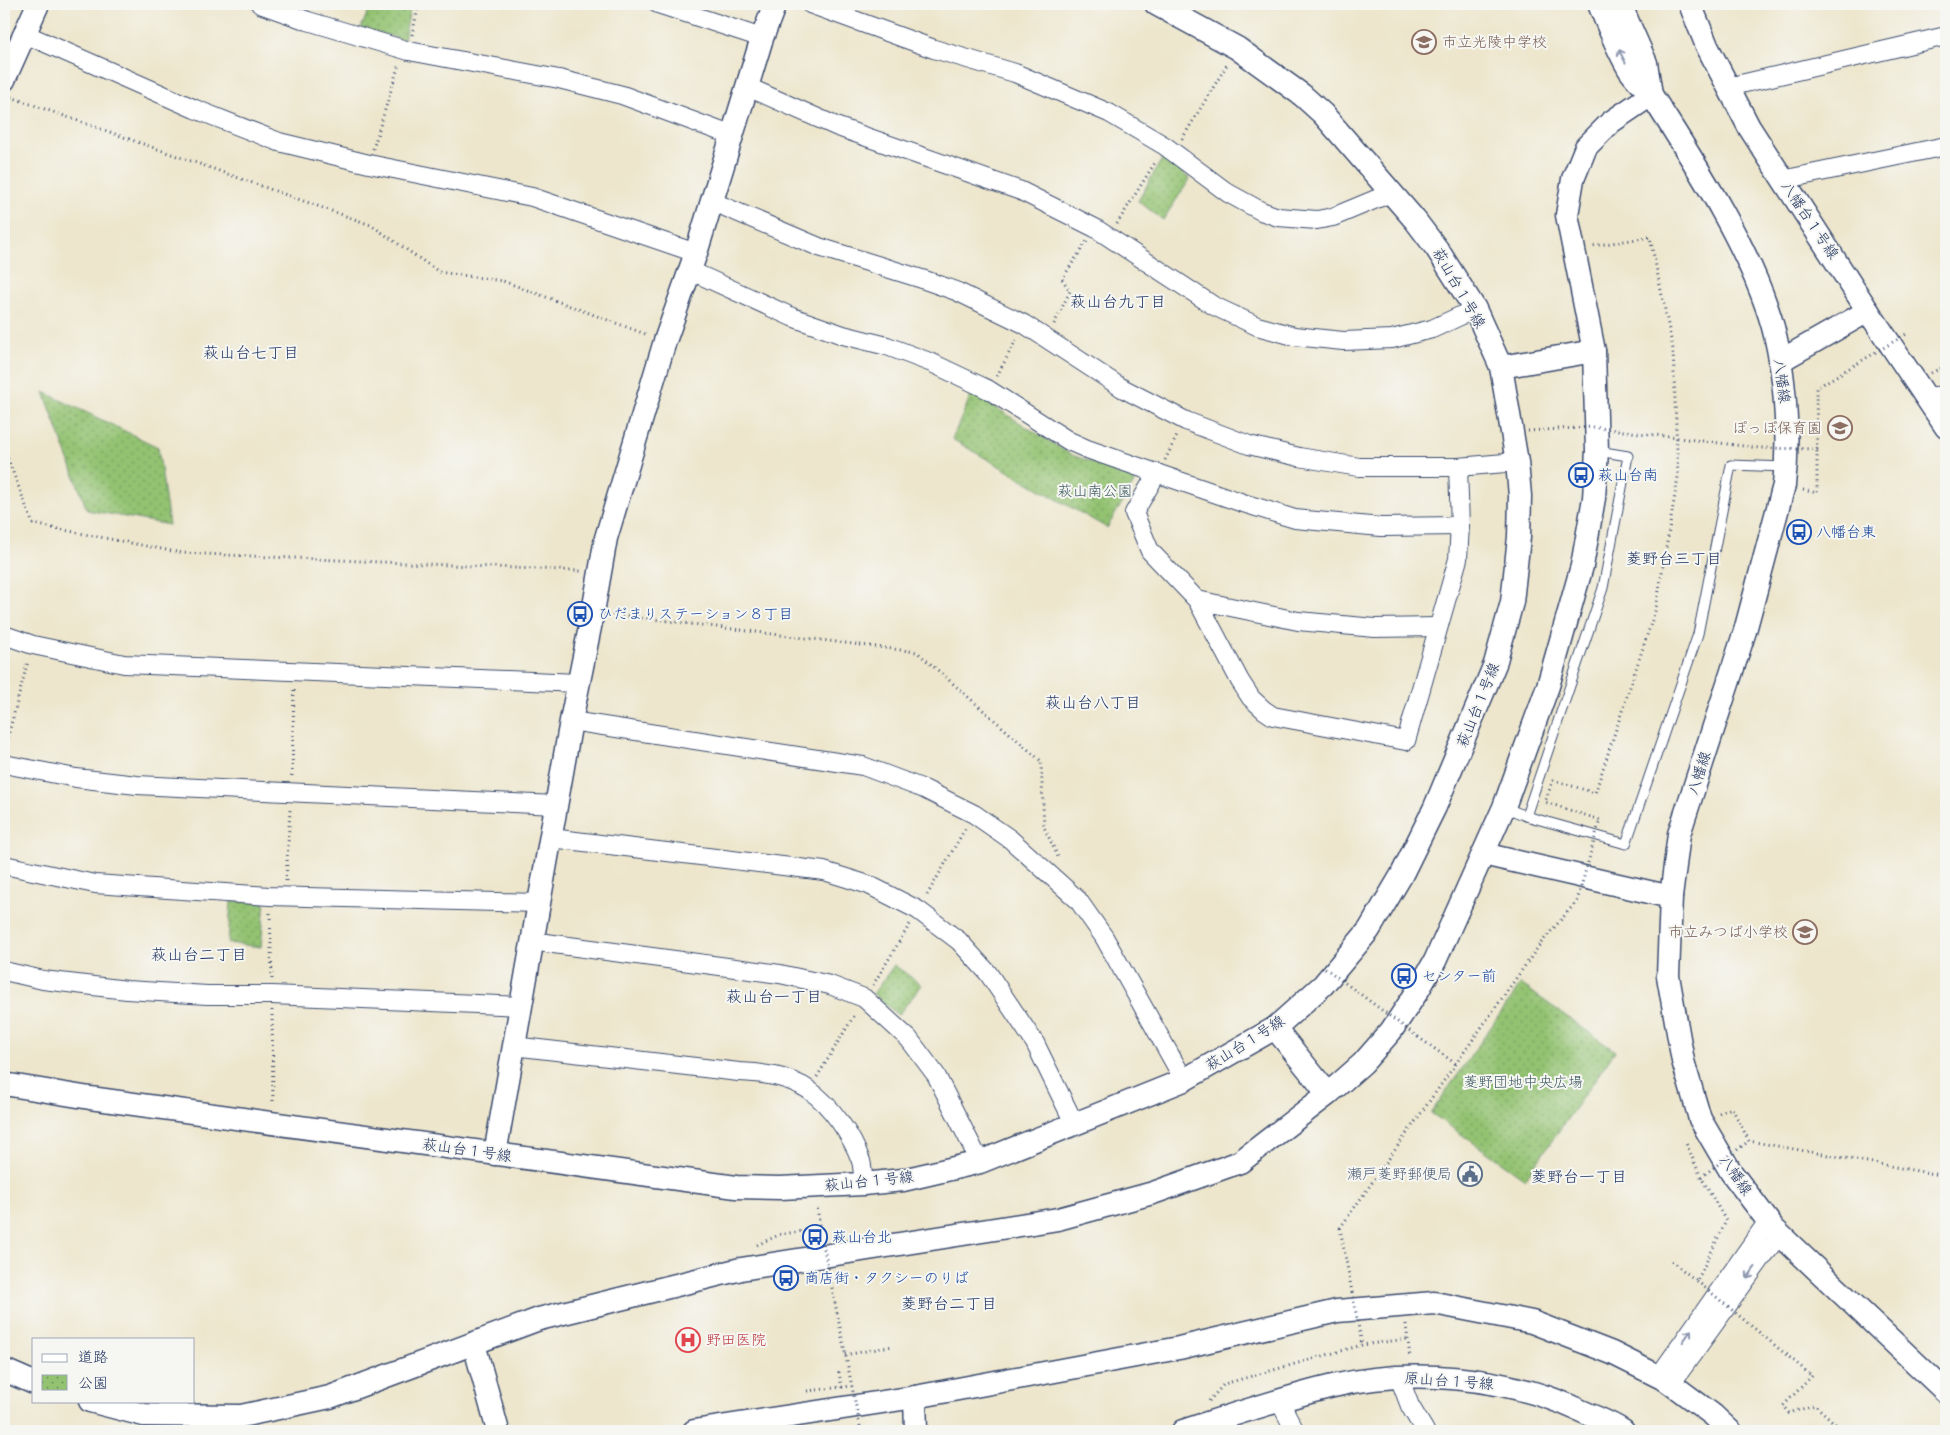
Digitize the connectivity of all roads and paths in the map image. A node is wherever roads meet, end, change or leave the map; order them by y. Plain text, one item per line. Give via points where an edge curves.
1 (38, 4) edge
2 (260, 4) edge
3 (418, 4) edge
4 (658, 4) edge
5 (775, 4) edge
6 (810, 4) edge
7 (1156, 4) edge
8 (1599, 4) edge
9 (1620, 4) edge
10 (1690, 4) edge
11 (25, 34) junction
12 (1946, 36) edge
13 (762, 38) junction
14 (1237, 48) junction
15 (406, 49) junction
16 (4, 83) edge
17 (748, 87) junction
18 (1728, 87) junction
19 (1651, 95) junction
20 (733, 136) junction
21 (1946, 146) edge
22 (1169, 150) junction
23 (369, 164) junction
24 (1782, 180) junction
25 (1393, 192) junction
26 (711, 201) junction
27 (1102, 233) junction
28 (1574, 249) junction
29 (692, 261) junction
30 (1475, 309) junction
31 (1868, 311) junction
32 (1024, 324) junction
33 (1908, 333) dead end
34 (1047, 338) junction
35 (665, 342) junction
36 (1594, 351) junction
37 (1780, 360) junction
38 (1946, 366) edge
39 (1501, 367) junction
40 (1934, 372) dead end
41 (989, 390) junction
42 (1936, 396) edge
43 (1186, 421) junction
44 (1946, 427) edge
45 (1528, 431) dead end
46 (1817, 448) junction
47 (4, 449) edge
48 (1597, 450) junction
49 (1517, 462) junction
50 (1458, 467) junction
51 (1157, 473) junction
52 (1785, 476) junction
53 (1460, 526) junction
54 (600, 572) junction
55 (1197, 600) junction
56 (593, 612) junction
57 (1438, 627) junction
58 (4, 635) edge
59 (33, 645) junction
60 (578, 684) junction
61 (571, 720) junction
62 (4, 750) edge
63 (4, 764) edge
64 (556, 805) junction
65 (1504, 807) junction
66 (974, 814) junction
67 (1526, 816) junction
68 (551, 838) junction
69 (1483, 854) junction
70 (1059, 860) dead end
71 (4, 865) edge
72 (1671, 897) junction
73 (538, 903) junction
74 (918, 910) junction
75 (532, 941) junction
76 (1325, 968) dead end
77 (4, 971) edge
78 (864, 998) junction
79 (521, 1006) junction
80 (1275, 1028) junction
81 (513, 1046) junction
82 (1456, 1064) junction
83 (1184, 1080) junction
84 (4, 1084) edge
85 (809, 1090) junction
86 (1328, 1094) junction
87 (1700, 1119) junction
88 (1075, 1125) junction
89 (1685, 1141) dead end
90 (1749, 1141) junction
91 (495, 1154) junction
92 (980, 1162) junction
93 (1946, 1176) edge
94 (1701, 1177) junction
95 (863, 1184) junction
96 (816, 1204) dead end
97 (1774, 1228) junction
98 (820, 1229) junction
99 (781, 1234) dead end
100 (1671, 1261) dead end
101 (1697, 1281) junction
102 (1405, 1306) junction
103 (1407, 1340) junction
104 (474, 1344) junction
105 (1362, 1345) junction
106 (893, 1346) dead end
107 (845, 1355) junction
108 (4, 1370) edge
109 (840, 1372) dead end
110 (1406, 1377) junction
111 (1665, 1380) junction
112 (32, 1382) edge
113 (852, 1386) junction
114 (807, 1391) dead end
115 (1946, 1392) edge
116 (843, 1393) dead end
117 (915, 1397) junction
118 (94, 1402) edge
119 (1280, 1402) junction
120 (1214, 1421) junction
121 (498, 1431) edge
122 (694, 1431) edge
123 (861, 1431) edge
124 (916, 1431) edge
125 (1183, 1431) edge
126 (1296, 1431) edge
127 (1425, 1431) edge
128 (1623, 1431) edge
129 (1730, 1431) edge
130 (1843, 1431) edge

1 - 11 street
2 - 15 street
3 - 15 path
4 - 13 street
5 - 13 street
6 - 22 street via 934,49 1015,73 1109,113
7 - 14 street, 萩山台１号線
19 -> 8 street, 八幡線 via 1630,71
9 - 19 street, 八幡線 via 1646,63
10 - 18 street, 八幡台１号線
11 - 16 street
11 - 23 street via 279,142
12 - 18 street
13 - 17 street
14 - 22 path
14 - 25 street, 萩山台１号線 via 1302,94 1324,114
15 - 20 street via 613,93
15 - 23 path
16 - 35 path via 371,225 439,272 503,281
17 - 20 street
17 - 27 street via 838,127 1021,191
18 - 24 street, 八幡台１号線
19 - 28 street via 1611,122 1586,147 1573,179 1567,215
19 - 37 street, 八幡線 via 1695,164 1742,250 1768,309
20 - 26 street
21 - 24 street
22 - 25 street via 1228,193 1278,218 1317,220 1333,217
22 - 27 path
23 - 29 street via 532,197
24 - 31 street, 八幡台１号線
25 - 30 street, 萩山台１号線 via 1436,248
26 - 29 street
26 - 32 street via 818,247 956,291
27 - 30 street via 1214,306 1257,326 1294,336 1342,341 1392,339 1432,329
27 - 34 path via 1062,279 1070,291
28 - 36 street
28 - 82 path, bridge via 1650,237 1673,349 1678,478 1656,608 1595,793 1552,780 1545,802 1600,820 1577,901 1541,943
29 - 35 street
29 - 41 street via 792,316 932,362
30 - 39 street, 萩山台１号線
31 - 37 street
31 - 42 street, 八幡台１号線
32 - 34 street
32 - 41 path
33 - 46 path, bridge via 1816,388
34 - 43 street via 1122,388
35 - 54 street via 606,538
36 - 39 street
36 - 48 street
37 - 52 street, 八幡線 via 1786,412
38 - 40 path
39 - 49 street, 萩山台１号線
41 - 51 street via 1069,441
42 - 44 street, 八幡台１号線
43 - 50 street via 1249,445 1330,463 1359,467
43 - 51 path
45 - 46 path, bridge via 1592,427 1759,448
46 - 52 path via 1817,494
47 - 54 path via 33,524 182,553
48 - 65 street via 1594,498 1582,566 1548,686
48 - 67 lane via 1628,456 1603,588
49 - 50 street
49 - 80 street, 萩山台１号線 via 1519,537 1512,602 1495,664 1435,807 1401,876 1369,930 1323,985
50 - 53 street
51 - 53 street via 1295,519 1381,527
51 - 55 street via 1134,513 1150,550
52 - 67 lane via 1731,465 1698,634 1626,844
52 - 72 street, 八幡線 via 1745,631 1679,834
53 - 57 street via 1458,558
54 - 56 street
55 - 57 street via 1298,621 1375,628
55 - 57 street via 1251,698 1273,716 1406,741
56 - 60 street
56 - 70 path via 917,652 1041,761 1044,827
58 - 59 street
59 - 60 street via 124,664
59 - 62 path
60 - 61 street
61 - 64 street
61 - 66 street via 863,766 924,789
63 - 64 street via 76,778 137,785
64 - 68 street
65 - 67 lane
65 - 69 street
66 - 74 path
66 - 83 street via 1010,839 1078,900 1104,937
68 - 73 street
68 - 74 street via 824,871 869,885
69 - 72 street
69 - 86 street via 1417,992 1391,1031 1363,1063
71 - 73 street via 105,884 269,896
72 - 87 street, 八幡線 via 1668,976 1683,1061
73 - 75 street
74 - 78 path
74 - 88 street via 959,941 988,973 1035,1043
75 - 78 street via 780,974 830,985
75 - 79 street
76 - 82 path, bridge
77 - 79 street via 43,980 127,990
78 - 85 path
78 - 92 street via 909,1039 936,1075
79 - 81 street
80 - 83 street, 萩山台１号線
80 - 86 street
81 - 85 street via 764,1073
81 - 91 street
82 - 105 path, bridge via 1340,1228
83 - 88 street, 萩山台１号線
84 - 91 street, 萩山台１号線
85 - 95 street via 846,1129 862,1163
86 - 104 street via 1240,1162 1153,1193 1058,1219 741,1269 539,1319
87 - 90 path via 1732,1108
87 - 97 street, 八幡線 via 1731,1172
88 - 92 street, 萩山台１号線
89 - 94 path
90 - 93 path
90 - 94 path, bridge
91 - 95 street, 萩山台１号線 via 736,1187
92 - 95 street, 萩山台１号線 via 903,1180
94 - 101 path via 1726,1221
96 - 98 path
97 - 111 street via 1764,1255
97 - 115 street, 八幡線
98 - 99 path
98 - 107 path, bridge
100 - 101 path
101 - 130 path, bridge via 1812,1376 1783,1406 1789,1413 1815,1405
102 - 103 path
102 - 111 street via 1434,1303 1532,1322 1612,1353
102 - 117 street via 1337,1311 1179,1348
103 - 105 path
103 - 110 path
104 - 118 street via 330,1397 241,1416 144,1415
104 - 121 street
105 - 120 path via 1224,1384 1209,1402
106 - 107 path
107 - 113 path, bridge
108 - 112 street
109 - 116 path
110 - 119 street, 原山台１号線 via 1334,1386
110 - 127 street via 1410,1406
110 - 128 street, 原山台１号線 via 1485,1381 1518,1387 1554,1398
111 - 129 street
113 - 114 path, bridge
113 - 123 path, bridge
117 - 122 street
117 - 124 street
119 - 120 street, 原山台１号線
119 - 126 street
120 - 125 street, 原山台１号線

